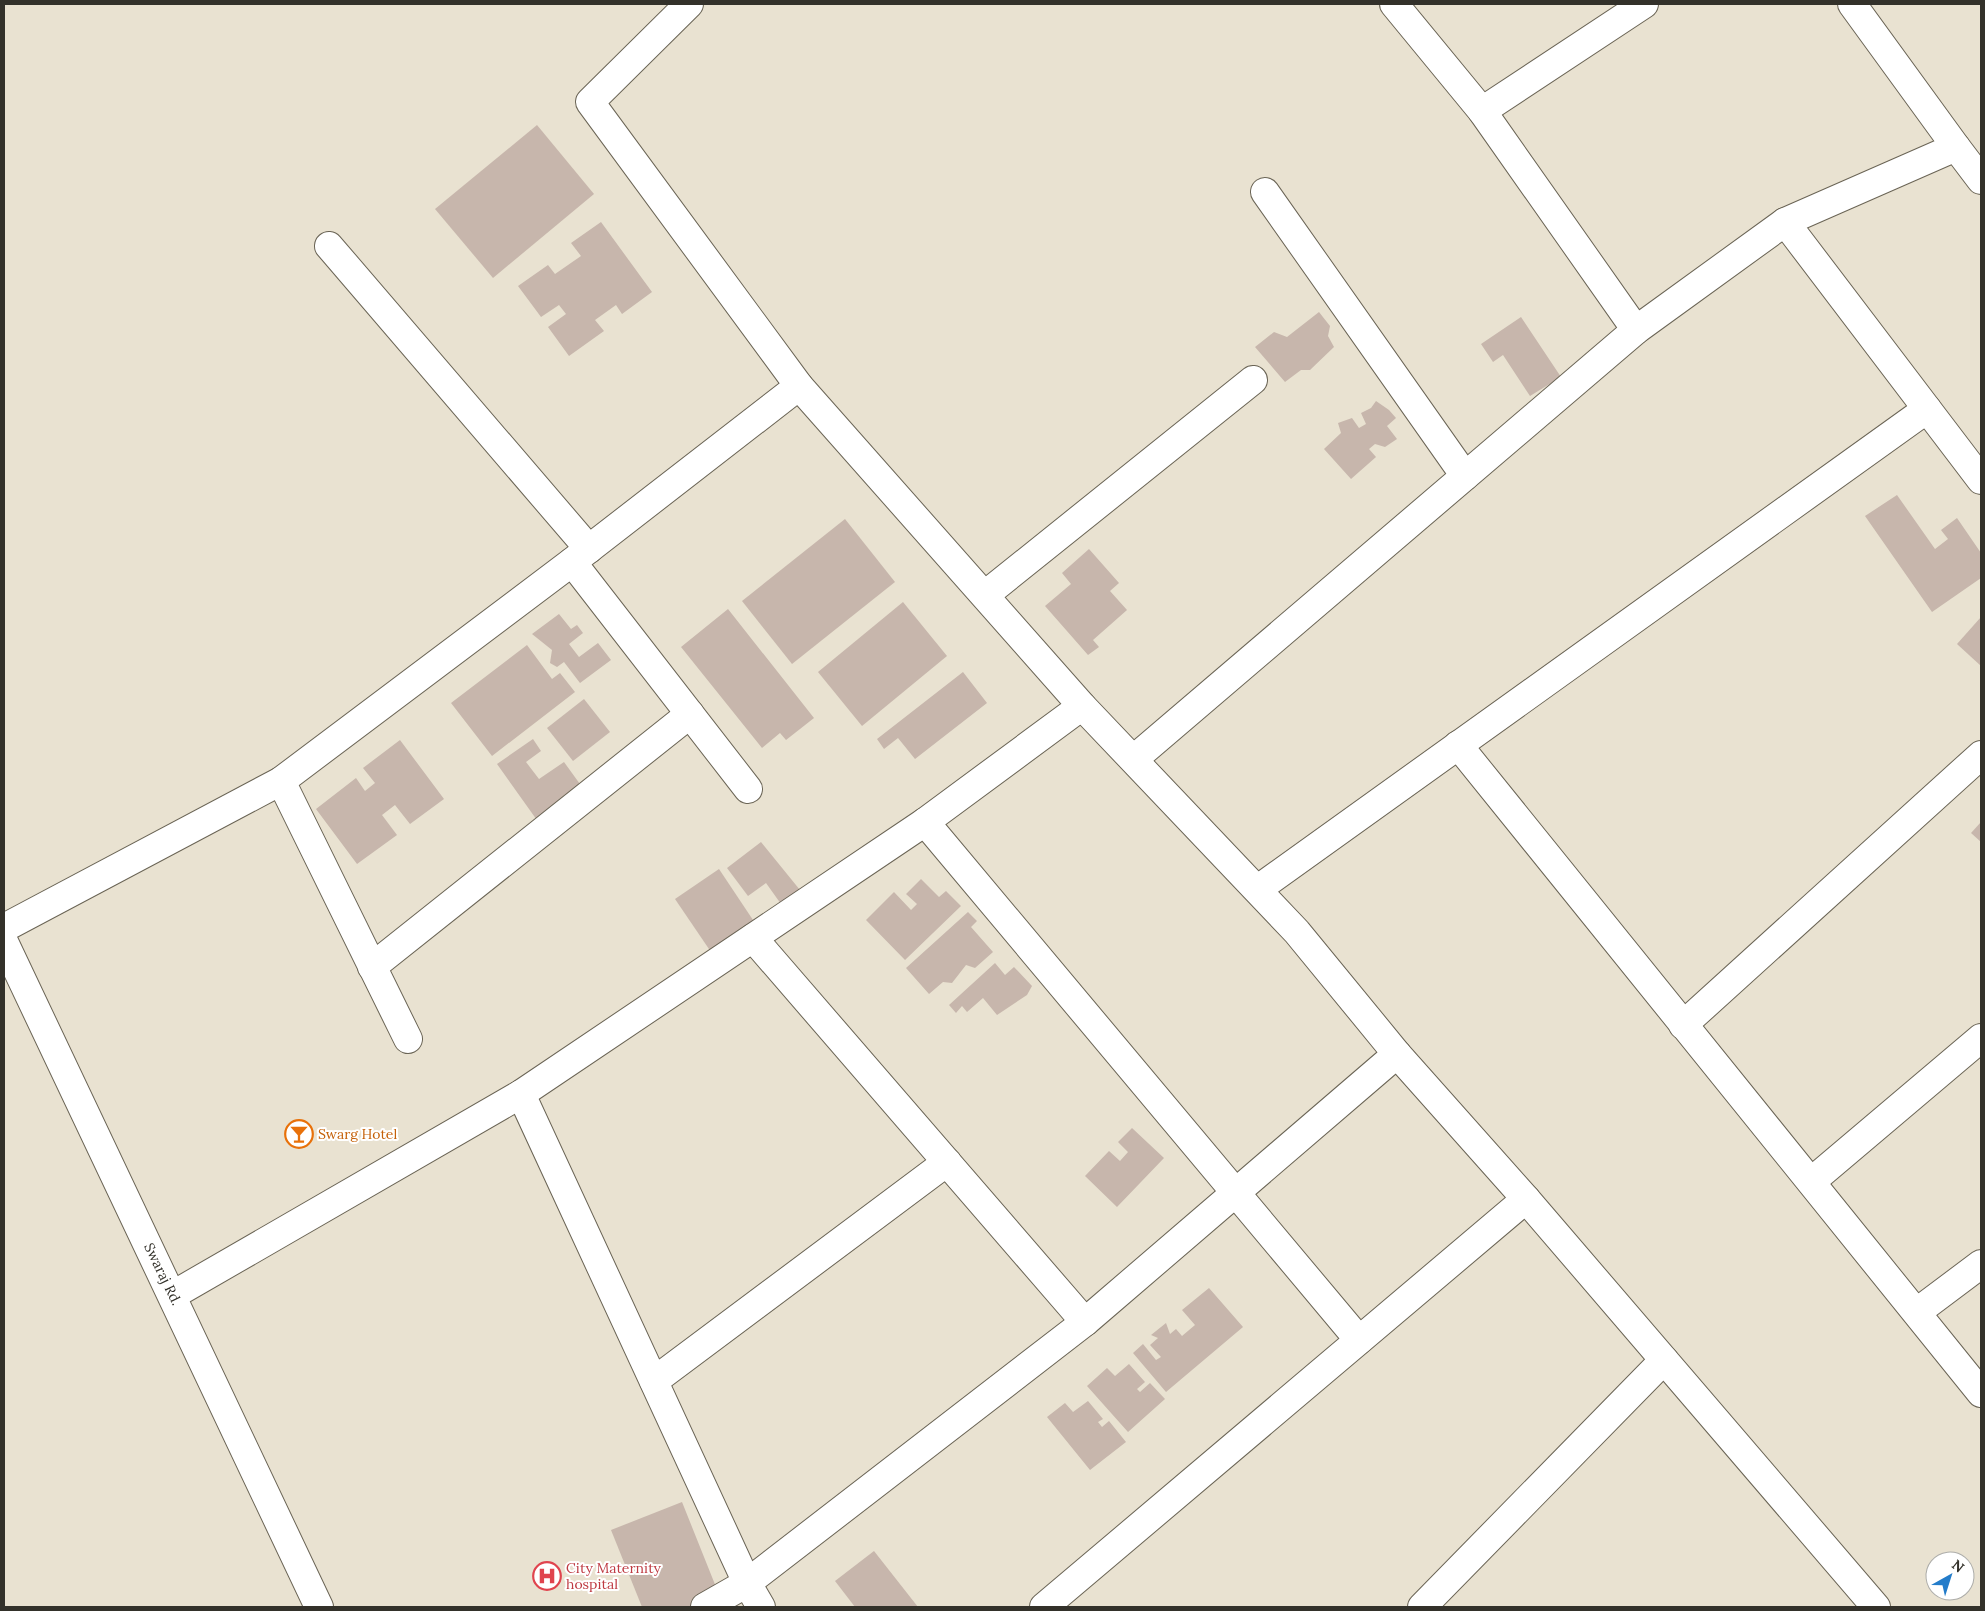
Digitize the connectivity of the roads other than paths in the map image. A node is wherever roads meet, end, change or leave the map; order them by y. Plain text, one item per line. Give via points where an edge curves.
1 (689, 4) edge
2 (1394, 4) edge
3 (1644, 4) edge
4 (1852, 4) edge
5 (1482, 111) junction
6 (1956, 147) junction
7 (1981, 180) edge
8 (1265, 192) dead end
9 (1785, 222) junction
10 (329, 246) dead end
11 (1636, 330) junction
12 (1253, 380) dead end
13 (799, 386) junction
14 (1927, 409) junction
15 (1465, 476) junction
16 (1981, 480) edge
17 (580, 555) junction
18 (985, 596) junction
19 (1082, 706) junction
20 (690, 714) junction
21 (1458, 745) junction
22 (1981, 755) edge
23 (1134, 758) junction
24 (281, 781) junction
25 (748, 789) dead end
26 (926, 822) junction
27 (1258, 889) junction
28 (4, 928) edge
29 (753, 938) junction
30 (4, 942) edge
31 (372, 968) junction
32 (1683, 1025) junction
33 (408, 1038) dead end
34 (1981, 1038) edge
35 (1396, 1054) junction
36 (521, 1094) junction
37 (947, 1162) junction
38 (1812, 1180) junction
39 (1235, 1193) junction
40 (1526, 1199) junction
41 (1981, 1264) edge
42 (173, 1295) junction
43 (1917, 1312) junction
44 (1085, 1322) junction
45 (1359, 1340) junction
46 (1664, 1360) junction
47 (654, 1381) junction
48 (1981, 1393) edge
49 (747, 1583) junction
50 (319, 1607) edge
51 (705, 1607) edge
52 (761, 1607) edge
53 (1044, 1607) edge
54 (1422, 1607) edge
55 (1876, 1607) edge

1 - 13 street via 590,102
2 - 5 street
3 - 5 street
4 - 6 street
5 - 11 street
6 - 7 street
6 - 9 street
8 - 15 street
9 - 11 street
9 - 14 street
10 - 17 street
11 - 15 street
12 - 18 street
13 - 17 street
13 - 18 street
14 - 16 street
14 - 21 street
15 - 23 street
17 - 20 street
17 - 24 street
18 - 19 street
19 - 23 street
19 - 26 street
20 - 25 street
20 - 31 street
21 - 27 street
21 - 32 street
22 - 32 street
23 - 27 street
24 - 28 street
24 - 31 street
26 - 29 street
26 - 39 street
27 - 35 street
29 - 36 street
29 - 37 street
30 - 42 street, Swaraj Rd.
31 - 33 street
32 - 38 street
34 - 38 street
35 - 39 street
35 - 40 street
36 - 42 street
36 - 47 street
37 - 44 street
37 - 47 street
38 - 43 street
39 - 44 street
39 - 45 street
40 - 45 street
40 - 46 street
41 - 43 street
42 - 50 street, Swaraj Rd.
43 - 48 street
44 - 49 street
45 - 53 street
46 - 54 street
46 - 55 street
47 - 49 street
49 - 51 street
49 - 52 street

